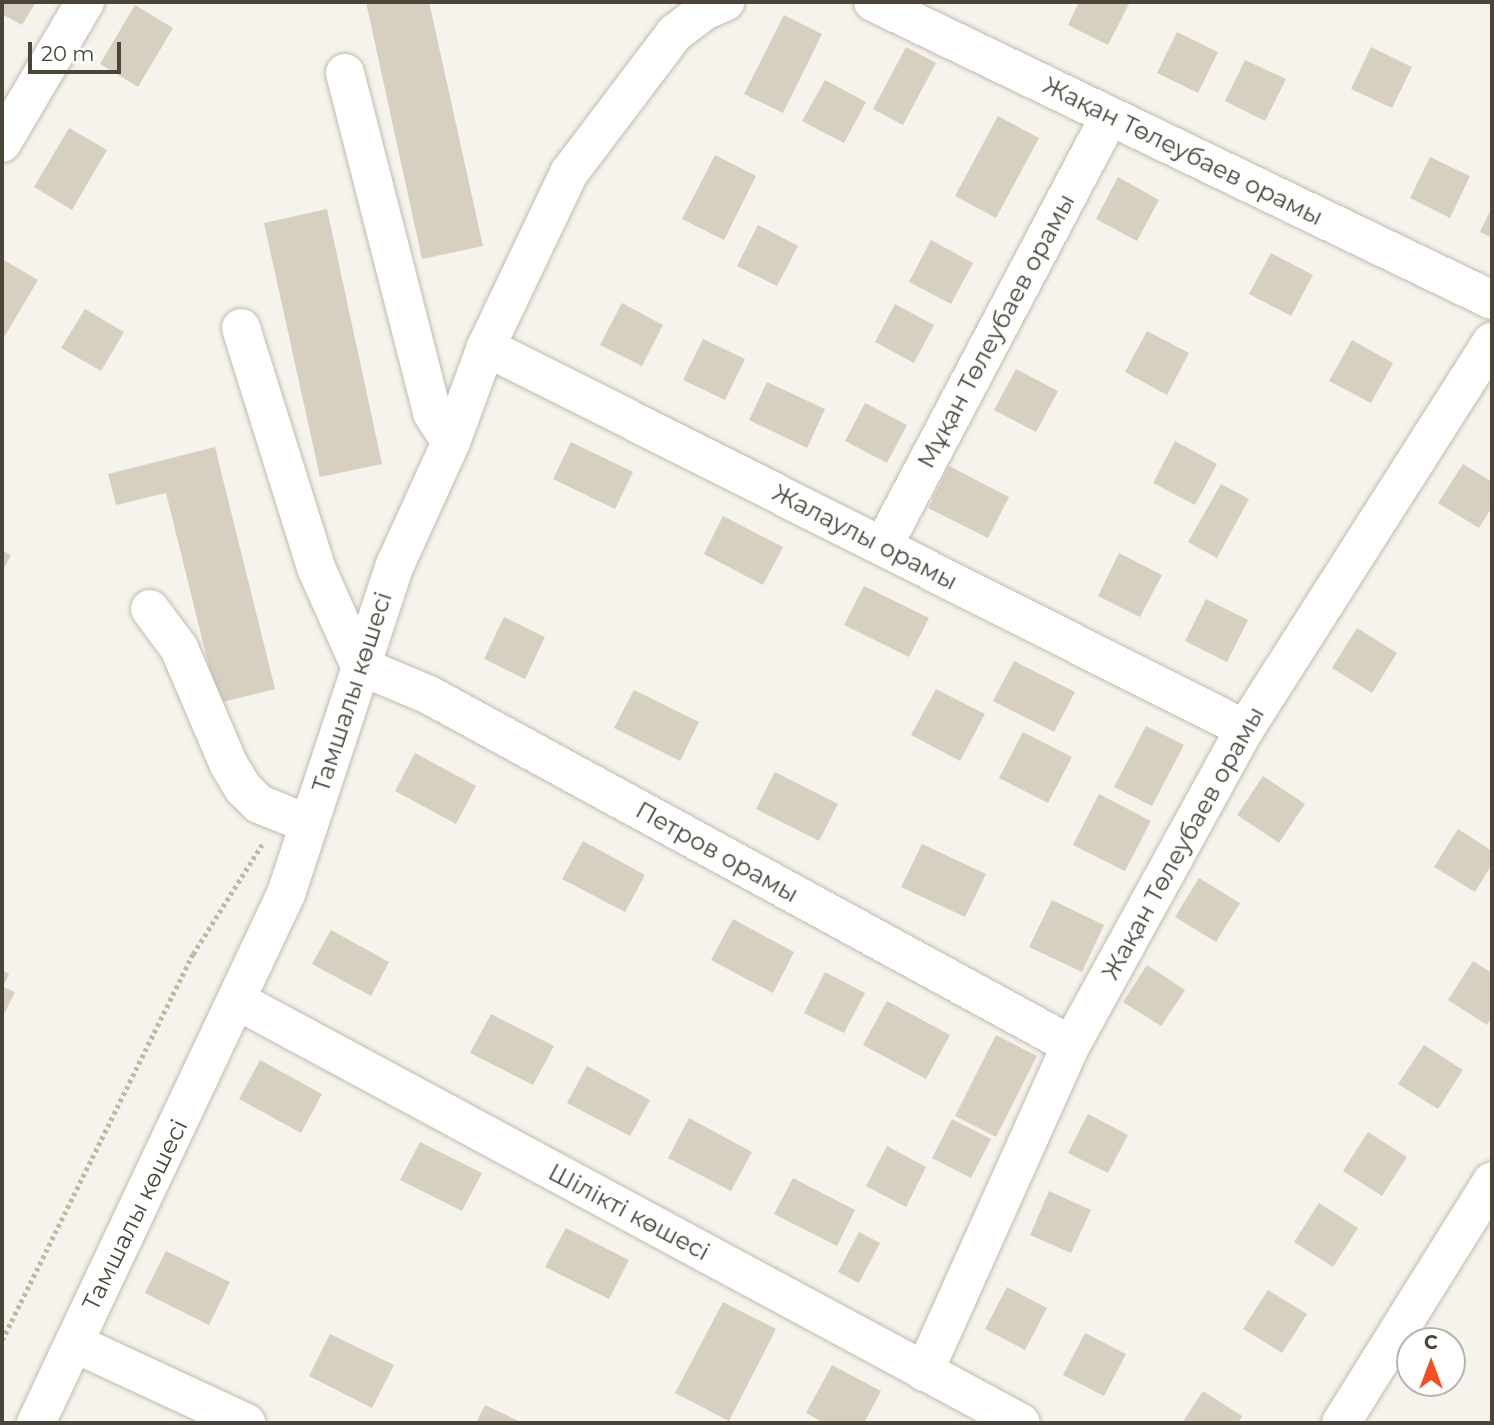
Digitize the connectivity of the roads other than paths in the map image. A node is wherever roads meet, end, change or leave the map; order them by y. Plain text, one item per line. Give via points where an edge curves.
1 (85, 2) edge
2 (725, 2) edge
3 (873, 2) edge
4 (345, 73) dead end
5 (1110, 116) junction
6 (2, 143) edge
7 (1492, 300) edge
8 (241, 328) dead end
9 (1492, 342) edge
10 (486, 347) junction
11 (451, 442) junction
12 (883, 545) junction
13 (150, 608) dead end
14 (360, 666) junction
15 (1245, 729) junction
16 (295, 818) junction
17 (238, 1001) junction
18 (1071, 1045) junction
19 (1492, 1181) edge
20 (74, 1343) junction
21 (924, 1372) junction
22 (36, 1423) edge
23 (246, 1423) edge
24 (1021, 1423) edge
25 (1340, 1423) edge

1 - 6 street
2 - 10 street, Тамшалы көшесі via 675,33 569,173
3 - 5 street, Жақан Төлеубаев орамы
4 - 11 street via 432,413
5 - 7 street, Жақан Төлеубаев орамы
5 - 12 street, Мұқан Төлеубаев орамы
8 - 14 street via 317,570
9 - 15 street, Жақан Төлеубаев орамы
10 - 11 street, Тамшалы көшесі
10 - 12 street, Жалаулы орамы
11 - 14 street, Тамшалы көшесі via 395,565
12 - 15 street, Жалаулы орамы
13 - 16 street via 179,648 229,765 258,804
14 - 16 street, Тамшалы көшесі
14 - 18 street, Петров орамы via 429,695
15 - 18 street, Жақан Төлеубаев орамы
16 - 17 street, Тамшалы көшесі via 286,894
17 - 20 street, Тамшалы көшесі
17 - 21 street, Шілікті көшесі
18 - 21 street, Жақан Төлеубаев орамы
19 - 25 street
20 - 22 street, Тамшалы көшесі
20 - 23 street
21 - 24 street, Шілікті көшесі

